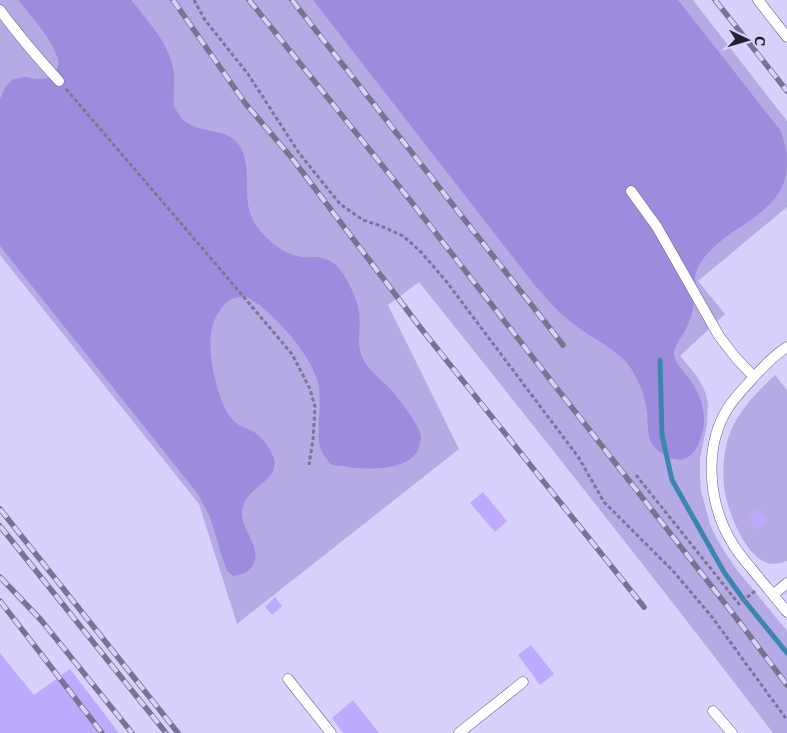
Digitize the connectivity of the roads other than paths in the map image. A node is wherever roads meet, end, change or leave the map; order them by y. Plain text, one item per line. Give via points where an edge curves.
1 (758, 0) edge
2 (0, 10) edge
3 (787, 38) edge
4 (59, 81) road end
5 (631, 191) dead end
6 (787, 348) edge
7 (754, 377) junction
8 (787, 583) edge
9 (773, 595) junction
10 (787, 612) edge
11 (288, 679) dead end
12 (523, 682) dead end
13 (713, 711) dead end
14 (331, 733) edge
15 (459, 733) edge
16 (732, 733) edge

1 - 3 lane
2 - 4 lane
5 - 7 lane via 657,227 719,336
6 - 7 lane
7 - 9 lane via 722,420 712,462 713,484 724,528 734,546
8 - 9 lane
9 - 10 lane
11 - 14 lane
12 - 15 lane
13 - 16 lane

